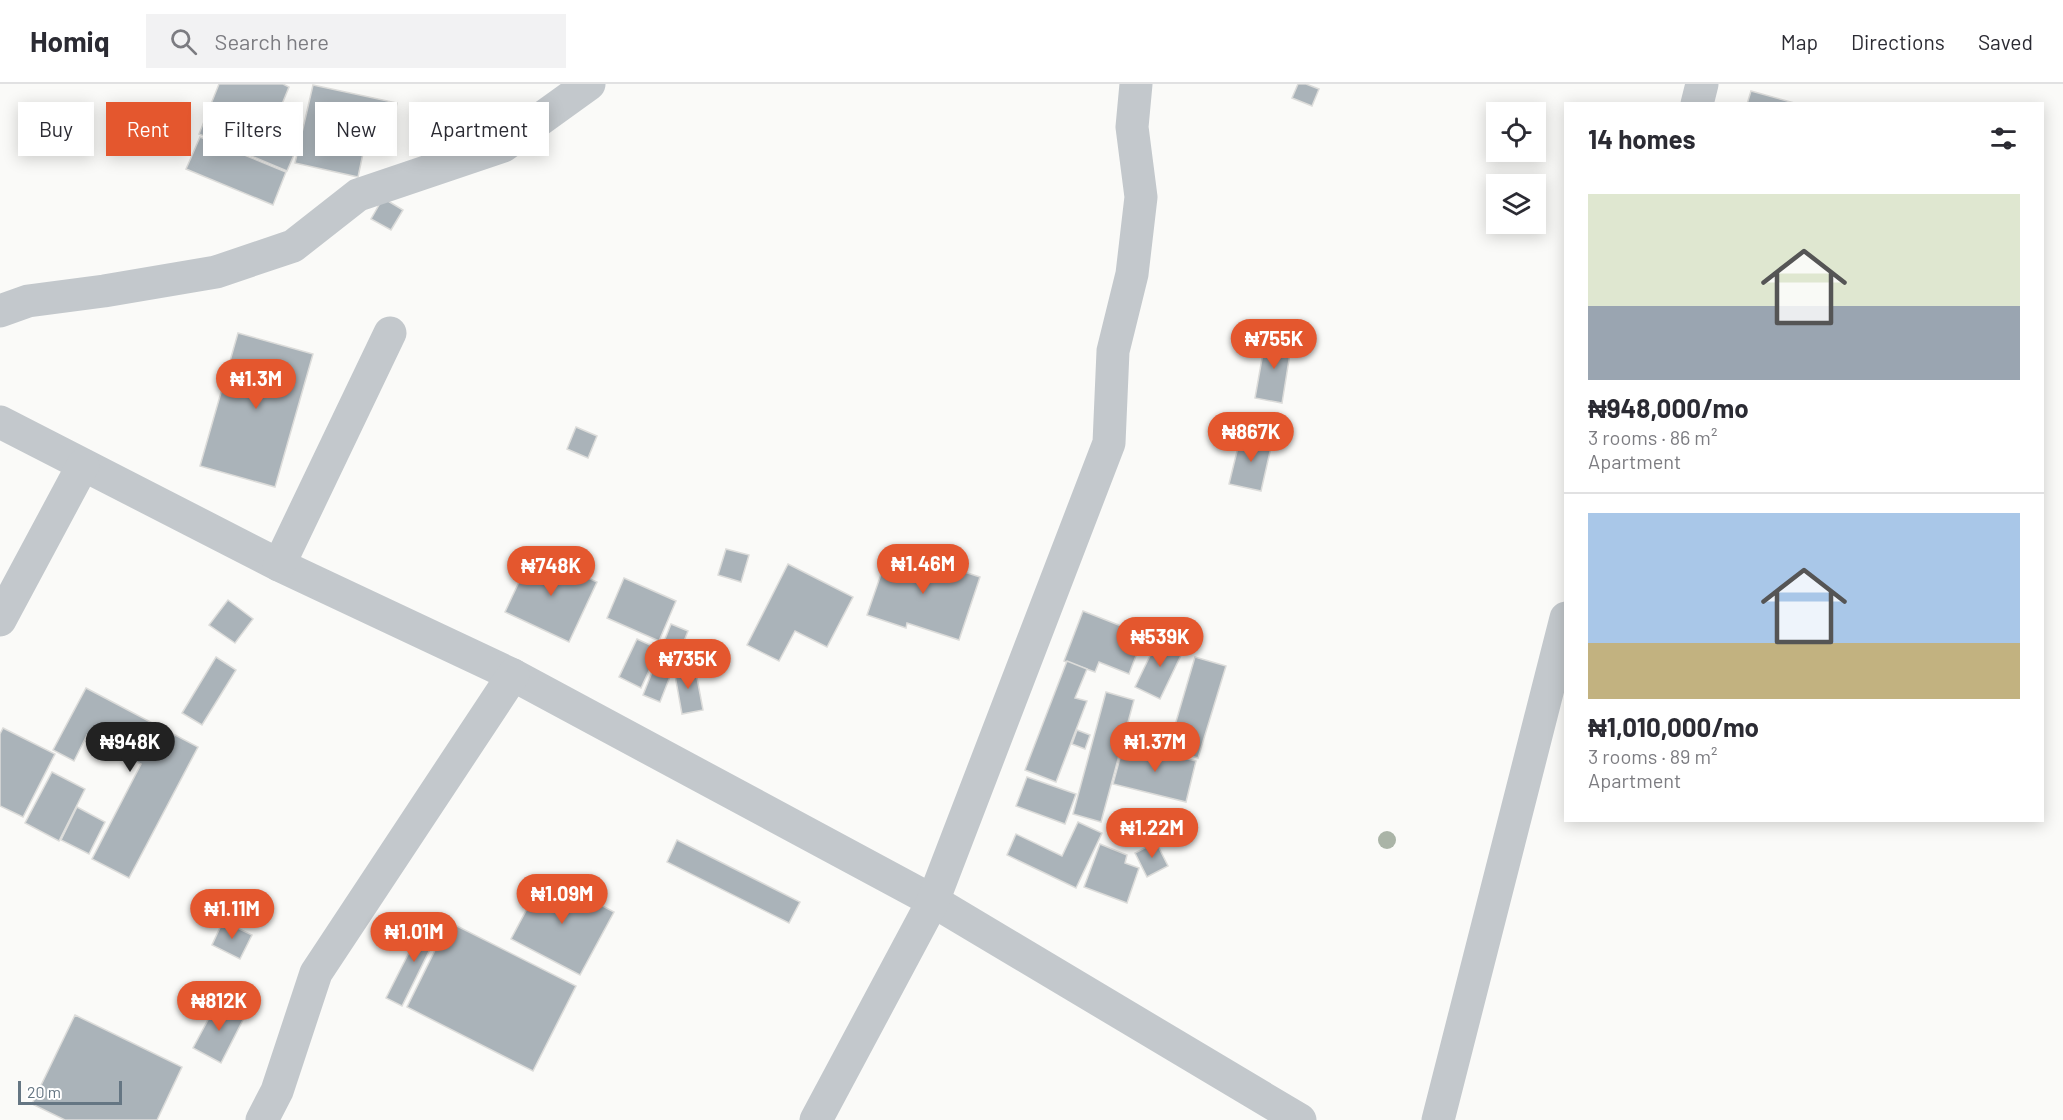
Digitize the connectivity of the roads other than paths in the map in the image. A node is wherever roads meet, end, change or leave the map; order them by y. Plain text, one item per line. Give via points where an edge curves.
1 (589, 84) edge
2 (1136, 84) edge
3 (1702, 84) edge
4 (1698, 102) edge
5 (0, 311) edge
6 (390, 333) dead end
7 (0, 422) edge
8 (83, 465) junction
9 (279, 565) junction
10 (0, 620) edge
11 (1564, 626) edge
12 (513, 675) junction
13 (933, 901) junction
14 (262, 1120) edge
15 (816, 1120) edge
16 (1300, 1120) edge
17 (1438, 1120) edge

1 - 5 street via 503,146 358,195 292,246 216,272 28,301
2 - 13 street via 1132,127 1141,197 1132,274 1113,351 1109,443
3 - 4 street
6 - 9 street
7 - 8 street
8 - 9 street
8 - 10 street
9 - 12 street
11 - 17 street
12 - 13 street
12 - 14 street via 316,973 277,1091
13 - 15 street
13 - 16 street

